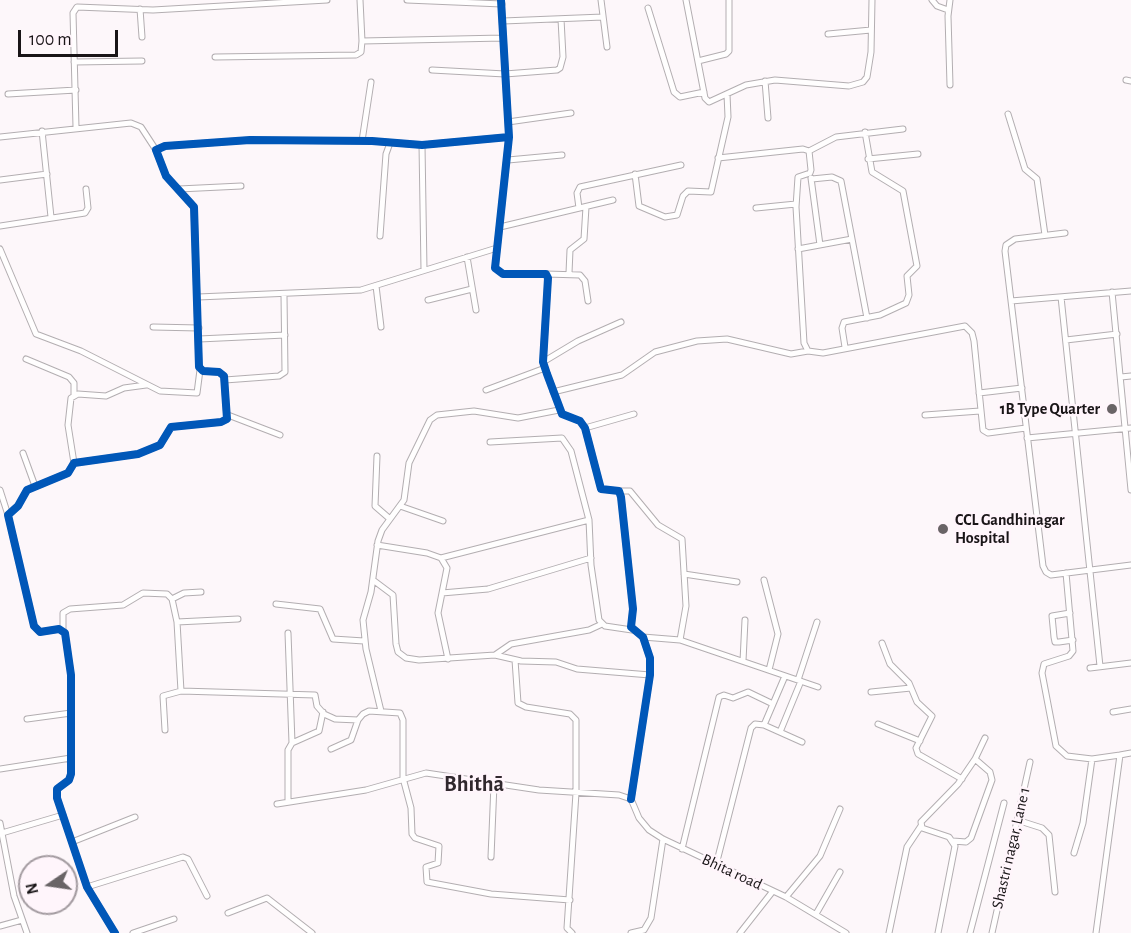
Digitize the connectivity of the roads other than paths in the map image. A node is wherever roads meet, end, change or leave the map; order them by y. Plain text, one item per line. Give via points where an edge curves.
1 (327, 0) edge
2 (360, 0) edge
3 (407, 0) edge
4 (601, 0) edge
5 (686, 0) edge
6 (729, 0) edge
7 (872, 0) edge
8 (932, 0) edge
9 (950, 0) edge
10 (301, 1) edge
11 (502, 2) edge
12 (648, 8) dead end
13 (140, 9) junction
14 (948, 10) junction
15 (603, 17) junction
16 (561, 19) junction
17 (502, 21) junction
18 (871, 30) junction
19 (828, 34) dead end
20 (142, 37) dead end
21 (503, 38) junction
22 (362, 41) junction
23 (607, 47) dead end
24 (215, 57) dead end
25 (142, 61) dead end
26 (698, 61) junction
27 (74, 62) junction
28 (432, 70) dead end
29 (505, 74) junction
30 (765, 81) junction
31 (371, 82) dead end
32 (950, 85) dead end
33 (76, 90) junction
34 (704, 92) junction
35 (8, 94) dead end
36 (727, 94) junction
37 (571, 113) dead end
38 (1008, 114) dead end
39 (768, 118) dead end
40 (508, 122) junction
41 (76, 127) junction
42 (903, 129) dead end
43 (42, 131) junction
44 (865, 132) junction
45 (0, 137) edge
46 (509, 137) junction
47 (362, 141) junction
48 (390, 143) junction
49 (422, 145) junction
50 (156, 150) junction
51 (809, 151) junction
52 (918, 154) dead end
53 (562, 155) dead end
54 (718, 158) junction
55 (868, 159) junction
56 (508, 160) junction
57 (681, 165) dead end
58 (47, 174) junction
59 (635, 174) junction
60 (811, 176) junction
61 (0, 180) edge
62 (241, 186) dead end
63 (86, 189) dead end
64 (179, 189) junction
65 (613, 200) dead end
66 (796, 204) junction
67 (586, 207) junction
68 (579, 208) junction
69 (756, 208) dead end
70 (51, 218) junction
71 (0, 226) edge
72 (500, 227) junction
73 (1065, 233) dead end
74 (1045, 235) junction
75 (380, 236) dead end
76 (852, 239) junction
77 (820, 245) junction
78 (497, 248) junction
79 (0, 249) edge
80 (798, 249) junction
81 (467, 257) junction
82 (424, 270) junction
83 (569, 273) junction
84 (546, 274) junction
85 (376, 286) junction
86 (472, 289) junction
87 (1131, 291) edge
88 (1113, 292) junction
89 (284, 295) junction
90 (198, 297) junction
91 (1061, 297) junction
92 (428, 300) dead end
93 (588, 301) dead end
94 (1011, 301) junction
95 (476, 310) dead end
96 (867, 318) junction
97 (621, 322) dead end
98 (153, 327) dead end
99 (381, 327) dead end
100 (199, 328) junction
101 (1117, 334) junction
102 (285, 335) junction
103 (200, 339) junction
104 (1066, 340) junction
105 (845, 347) junction
106 (808, 351) junction
107 (26, 359) dead end
108 (544, 365) junction
109 (200, 370) junction
110 (1131, 376) edge
111 (1121, 377) junction
112 (225, 380) junction
113 (146, 385) junction
114 (1022, 388) junction
115 (486, 390) dead end
116 (553, 392) junction
117 (979, 393) junction
118 (74, 395) junction
119 (559, 411) junction
120 (980, 411) junction
121 (634, 414) dead end
122 (228, 415) junction
123 (925, 415) dead end
124 (585, 428) junction
125 (1026, 428) junction
126 (1129, 428) edge
127 (1076, 433) junction
128 (280, 435) dead end
129 (1027, 438) junction
130 (490, 442) dead end
131 (23, 453) dead end
132 (377, 456) dead end
133 (72, 467) junction
134 (35, 486) junction
135 (1131, 489) edge
136 (0, 490) edge
137 (618, 491) junction
138 (400, 506) junction
139 (8, 515) junction
140 (390, 519) junction
141 (589, 520) junction
142 (443, 521) dead end
143 (377, 545) junction
144 (441, 558) junction
145 (591, 558) junction
146 (1131, 565) edge
147 (1090, 570) junction
148 (1066, 573) junction
149 (684, 574) junction
150 (373, 580) junction
151 (764, 580) dead end
152 (737, 582) dead end
153 (201, 592) dead end
154 (442, 593) junction
155 (172, 598) junction
156 (276, 604) dead end
157 (1070, 613) junction
158 (238, 619) dead end
159 (745, 620) dead end
160 (177, 622) junction
161 (817, 622) dead end
162 (602, 624) junction
163 (63, 630) junction
164 (632, 630) junction
165 (288, 633) dead end
166 (643, 637) junction
167 (680, 640) junction
168 (1073, 640) junction
169 (364, 641) junction
170 (882, 643) dead end
171 (495, 655) junction
172 (448, 659) junction
173 (514, 660) junction
174 (742, 662) junction
175 (1131, 663) edge
176 (1100, 666) junction
177 (1090, 668) dead end
178 (770, 670) junction
179 (650, 675) junction
180 (785, 676) junction
181 (799, 681) junction
182 (818, 687) dead end
183 (911, 688) junction
184 (181, 691) junction
185 (871, 692) dead end
186 (291, 695) junction
187 (773, 705) junction
188 (1131, 709) edge
189 (381, 711) junction
190 (322, 712) junction
191 (1113, 712) dead end
192 (71, 713) junction
193 (27, 719) dead end
194 (358, 720) junction
195 (764, 724) junction
196 (879, 724) dead end
197 (165, 730) dead end
198 (780, 732) junction
199 (985, 738) dead end
200 (920, 741) junction
201 (802, 742) dead end
202 (292, 743) junction
203 (331, 749) dead end
204 (1131, 753) edge
205 (1120, 755) junction
206 (71, 758) junction
207 (975, 759) junction
208 (1092, 759) junction
209 (1030, 762) dead end
210 (0, 770) edge
211 (403, 778) junction
212 (962, 779) junction
213 (494, 784) junction
214 (576, 793) junction
215 (631, 799) junction
216 (288, 802) junction
217 (1004, 803) dead end
218 (277, 804) dead end
219 (840, 808) dead end
220 (63, 815) junction
221 (135, 817) dead end
222 (1017, 820) junction
223 (0, 823) edge
224 (921, 826) junction
225 (2, 833) junction
226 (663, 839) junction
227 (953, 841) junction
228 (72, 842) junction
229 (682, 849) junction
230 (1074, 853) dead end
231 (491, 857) dead end
232 (716, 865) junction
233 (840, 872) dead end
234 (87, 887) junction
235 (773, 891) junction
236 (1055, 892) dead end
237 (207, 896) dead end
238 (786, 897) junction
239 (570, 900) junction
240 (228, 913) dead end
241 (816, 914) junction
242 (174, 919) dead end
243 (22, 920) junction
244 (0, 926) edge
245 (837, 930) edge
246 (27, 933) edge
247 (115, 933) edge
248 (133, 933) edge
249 (312, 933) edge
250 (572, 933) edge
251 (631, 933) edge
252 (740, 933) edge
253 (846, 933) edge
254 (889, 933) edge
255 (938, 933) edge
256 (970, 933) edge
257 (992, 933) edge
258 (1096, 933) edge

1 - 10 street
2 - 22 street
3 - 11 street
4 - 15 street
5 - 26 street
6 - 26 street via 729,51
7 - 18 street
8 - 14 street
9 - 14 street
10 - 13 street
11 - 17 street
12 - 34 street via 674,92 680,97
13 - 20 street
13 - 27 street via 74,9
14 - 32 street
15 - 16 street
15 - 23 street
16 - 17 street
16 - 29 street via 560,68 553,72
17 - 21 street
18 - 19 street
18 - 30 street via 867,77 857,85
21 - 22 street
21 - 29 street
22 - 24 street via 361,52 356,55
25 - 27 street
26 - 34 street
27 - 33 street
28 - 29 street
29 - 40 street
30 - 36 street
30 - 39 street
31 - 47 street
33 - 35 street
33 - 41 street
34 - 36 street via 709,102
36 - 54 street via 728,117
37 - 40 street
38 - 74 street via 1025,169 1037,179
40 - 46 street
41 - 43 street
41 - 50 street via 137,124
42 - 44 street
43 - 45 street
43 - 58 street
44 - 51 street via 836,137
44 - 55 street
46 - 49 street
46 - 56 street
47 - 48 street
47 - 50 street via 250,140 165,146
48 - 49 street
48 - 75 street
49 - 82 street
50 - 64 street via 166,176
51 - 54 street
51 - 60 street
52 - 55 street
53 - 56 street
54 - 59 street via 711,192 686,193 674,217 641,208
55 - 96 street via 874,175 903,191 917,266 907,276 906,303
56 - 72 street
57 - 59 street
58 - 61 street
58 - 70 street
59 - 68 street via 580,187
60 - 66 street via 798,177
60 - 76 street via 841,181
60 - 77 street
62 - 64 street
63 - 70 street via 85,213
64 - 90 street via 195,212
65 - 67 street
66 - 69 street
66 - 80 street
67 - 68 street
67 - 83 street via 585,235 570,250
68 - 72 street
70 - 71 street
72 - 78 street
73 - 74 street
74 - 94 street via 1015,239 1006,245
76 - 77 street
76 - 96 street
77 - 80 street
78 - 81 street
78 - 84 street via 497,272
79 - 113 street via 36,333 118,368
80 - 106 street via 804,343
81 - 82 street
81 - 86 street
82 - 85 street
83 - 84 street
83 - 93 street via 584,278
84 - 108 street via 550,282
85 - 89 street via 348,292
85 - 99 street
86 - 92 street
86 - 95 street
87 - 88 street
88 - 91 street
88 - 101 street
89 - 90 street
89 - 102 street
90 - 100 street
91 - 94 street
91 - 104 street
94 - 114 street
96 - 105 street via 844,322
97 - 108 street via 572,344
98 - 100 street
100 - 103 street
101 - 104 street
101 - 111 street
102 - 103 street
102 - 112 street via 283,374
103 - 109 street
104 - 127 street
105 - 106 street
105 - 117 street via 965,326 972,333
106 - 116 street via 791,354 727,339 698,341 655,351 622,375
107 - 118 street via 69,377 74,383
108 - 115 street
108 - 116 street
109 - 112 street via 219,372
109 - 113 street via 199,390 195,394 160,391
110 - 111 street
111 - 126 street
112 - 122 street
113 - 118 street via 106,396
114 - 117 street
114 - 125 street
116 - 119 street
117 - 120 street
118 - 133 street via 68,409
119 - 124 street
119 - 138 street via 518,418 474,411 433,417 409,463
120 - 123 street
120 - 125 street via 983,430 988,433
121 - 124 street
122 - 128 street
122 - 133 street via 225,422 171,427 160,445 145,451
124 - 137 street via 598,484 604,490
125 - 129 street
126 - 127 street
126 - 135 street
127 - 129 street
127 - 147 street
129 - 148 street via 1046,572
130 - 141 street via 562,438 571,451
131 - 134 street
132 - 140 street via 375,506
133 - 134 street
134 - 139 street via 27,490
136 - 139 street
137 - 149 street via 630,491 658,525 680,537
137 - 164 street via 626,531
138 - 140 street
138 - 142 street
139 - 163 street via 34,626 40,632
140 - 143 street
141 - 144 street
141 - 145 street
143 - 144 street
143 - 150 street
144 - 154 street via 447,568
145 - 154 street via 488,589
145 - 162 street
146 - 147 street
147 - 148 street
147 - 176 street
148 - 157 street
149 - 152 street
149 - 167 street via 685,617
150 - 169 street via 363,620
150 - 172 street via 393,595 400,655 419,660
151 - 178 street via 777,628
153 - 155 street
154 - 172 street via 438,613
155 - 160 street
155 - 163 street via 150,592 123,605 70,609 63,613
156 - 169 street via 320,609 333,639
157 - 168 street
157 - 168 street via 1052,616 1054,642
158 - 160 street
159 - 174 street
160 - 184 street
161 - 181 street
162 - 164 street
162 - 171 street via 589,630 511,644
163 - 192 street via 71,675
164 - 166 street
165 - 186 street
166 - 167 street
166 - 179 street via 650,658
167 - 174 street
168 - 208 street via 1071,655 1046,662 1042,674 1056,746 1073,758
169 - 189 street
170 - 183 street via 890,664
171 - 172 street
171 - 173 street
173 - 179 street
173 - 214 street via 518,703 570,714 576,720
174 - 178 street
175 - 176 street
176 - 177 street
178 - 180 street
179 - 215 street
180 - 181 street
180 - 187 street
181 - 182 street
181 - 198 street
183 - 185 street
183 - 200 street via 917,702 933,718
184 - 186 street
184 - 197 street via 163,696
186 - 190 street via 315,695
186 - 202 street
187 - 195 street
187 - 229 street via 748,692 733,698 719,697
188 - 191 street
189 - 194 street via 369,711
189 - 211 street via 397,711 402,716
190 - 194 street via 335,719
190 - 202 street via 319,731
192 - 193 street
192 - 206 street
194 - 203 street via 351,740
195 - 198 street
195 - 232 street via 751,728
196 - 200 street
198 - 201 street
199 - 207 street
200 - 212 street via 918,754
202 - 216 street via 288,750
204 - 205 street
205 - 208 street
205 - 258 street
206 - 210 street
206 - 220 street via 69,780 57,789
207 - 212 street
207 - 227 street via 990,772 992,780 971,838 966,842
208 - 230 street via 1083,823
209 - 222 street, Shastri nagar, Lane 1
211 - 213 street via 438,773
211 - 216 street via 366,790
211 - 239 street via 413,836 439,846 438,863 426,867 427,882 491,894
212 - 224 street
213 - 214 street
213 - 231 street
214 - 215 street
214 - 239 street
215 - 226 street, Bhita road via 639,818
216 - 218 street
217 - 256 street
219 - 238 street via 820,856
220 - 225 street
220 - 228 street
221 - 228 street
222 - 236 street via 1042,828 1049,835
222 - 257 street, Shastri nagar, Lane 1
223 - 225 street
224 - 227 street
224 - 254 street via 907,847
225 - 243 street
226 - 229 street, Bhita road
226 - 251 street via 651,918 644,930
227 - 255 street via 955,852
228 - 234 street
229 - 232 street, Bhita road
232 - 235 street, Bhita road
233 - 241 street
234 - 237 street via 183,857 188,859
234 - 247 street
235 - 238 street, Bhita road
235 - 252 street
238 - 241 street, Bhita road
239 - 250 street via 567,928
240 - 249 street via 267,898
241 - 245 street, Bhita road
242 - 248 street
243 - 244 street
243 - 246 street
245 - 253 street, Bhita road

